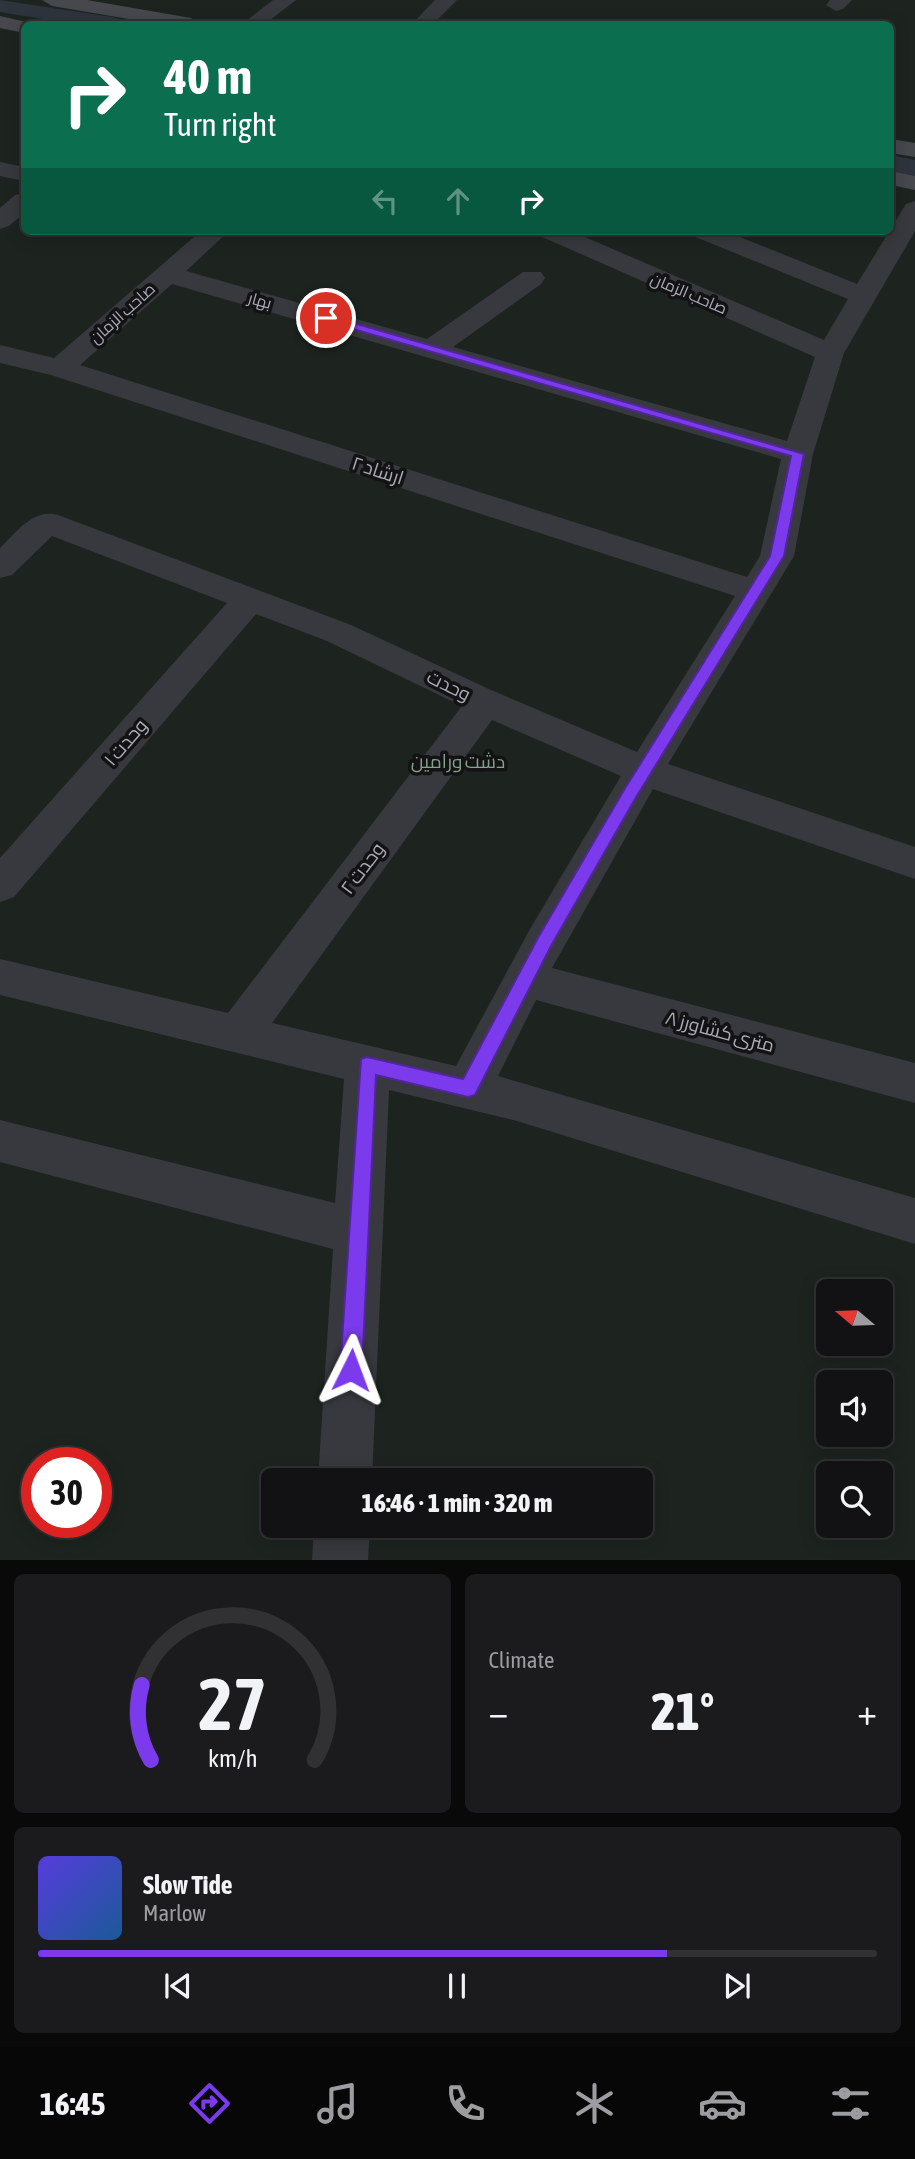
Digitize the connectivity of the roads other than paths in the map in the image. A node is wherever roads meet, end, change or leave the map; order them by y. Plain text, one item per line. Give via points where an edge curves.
1 (52, 0) edge
2 (286, 0) edge
3 (447, 0) edge
4 (77, 2) edge
5 (175, 21) edge
6 (256, 21) edge
7 (425, 21) edge
8 (0, 22) edge
9 (21, 26) edge
10 (894, 146) edge
11 (915, 150) edge
12 (0, 169) edge
13 (21, 173) edge
14 (894, 179) edge
15 (915, 183) edge
16 (21, 203) edge
17 (915, 209) edge
18 (0, 221) edge
19 (211, 235) edge
20 (558, 235) edge
21 (712, 235) edge
22 (167, 274) junction
23 (533, 278) dead end
24 (864, 296) junction
25 (433, 348) junction
26 (830, 353) junction
27 (0, 354) edge
28 (60, 368) junction
29 (798, 454) junction
30 (0, 567) edge
31 (755, 591) junction
32 (250, 599) junction
33 (485, 702) junction
34 (645, 771) junction
35 (914, 858) edge
36 (0, 886) edge
37 (0, 977) edge
38 (525, 979) junction
39 (238, 1034) junction
40 (367, 1065) junction
41 (915, 1083) edge
42 (468, 1089) junction
43 (0, 1140) edge
44 (915, 1222) edge
45 (358, 1232) junction
46 (346, 1468) edge
47 (341, 1538) edge
48 (340, 1560) edge

1 - 4 main road
2 - 6 street
3 - 7 street
4 - 5 main road
8 - 9 main road
10 - 11 main road
12 - 13 street
14 - 15 main road
16 - 18 street
17 - 24 street
19 - 22 street, صاحب الزمان
20 - 26 street, صاحب الزمان
21 - 24 street
22 - 25 street, بهار
22 - 28 street, صاحب الزمان
23 - 25 street
24 - 26 street
25 - 29 street, بهار
26 - 29 street
27 - 28 street, ارشاد ۲
28 - 31 street, ارشاد ۲
29 - 31 street via 777,556
30 - 32 street, وحدت via 47,522
31 - 34 street
32 - 33 street, وحدت via 338,633
32 - 36 street, وحدت ۱
33 - 34 street, وحدت
33 - 39 street, وحدت ۲
34 - 35 street, وحدت
34 - 38 street
37 - 39 street
38 - 41 street, ۸ متری کشاورز
38 - 42 street
39 - 40 street
40 - 42 street
40 - 45 street
42 - 44 street
43 - 45 street
45 - 46 street
47 - 48 street

